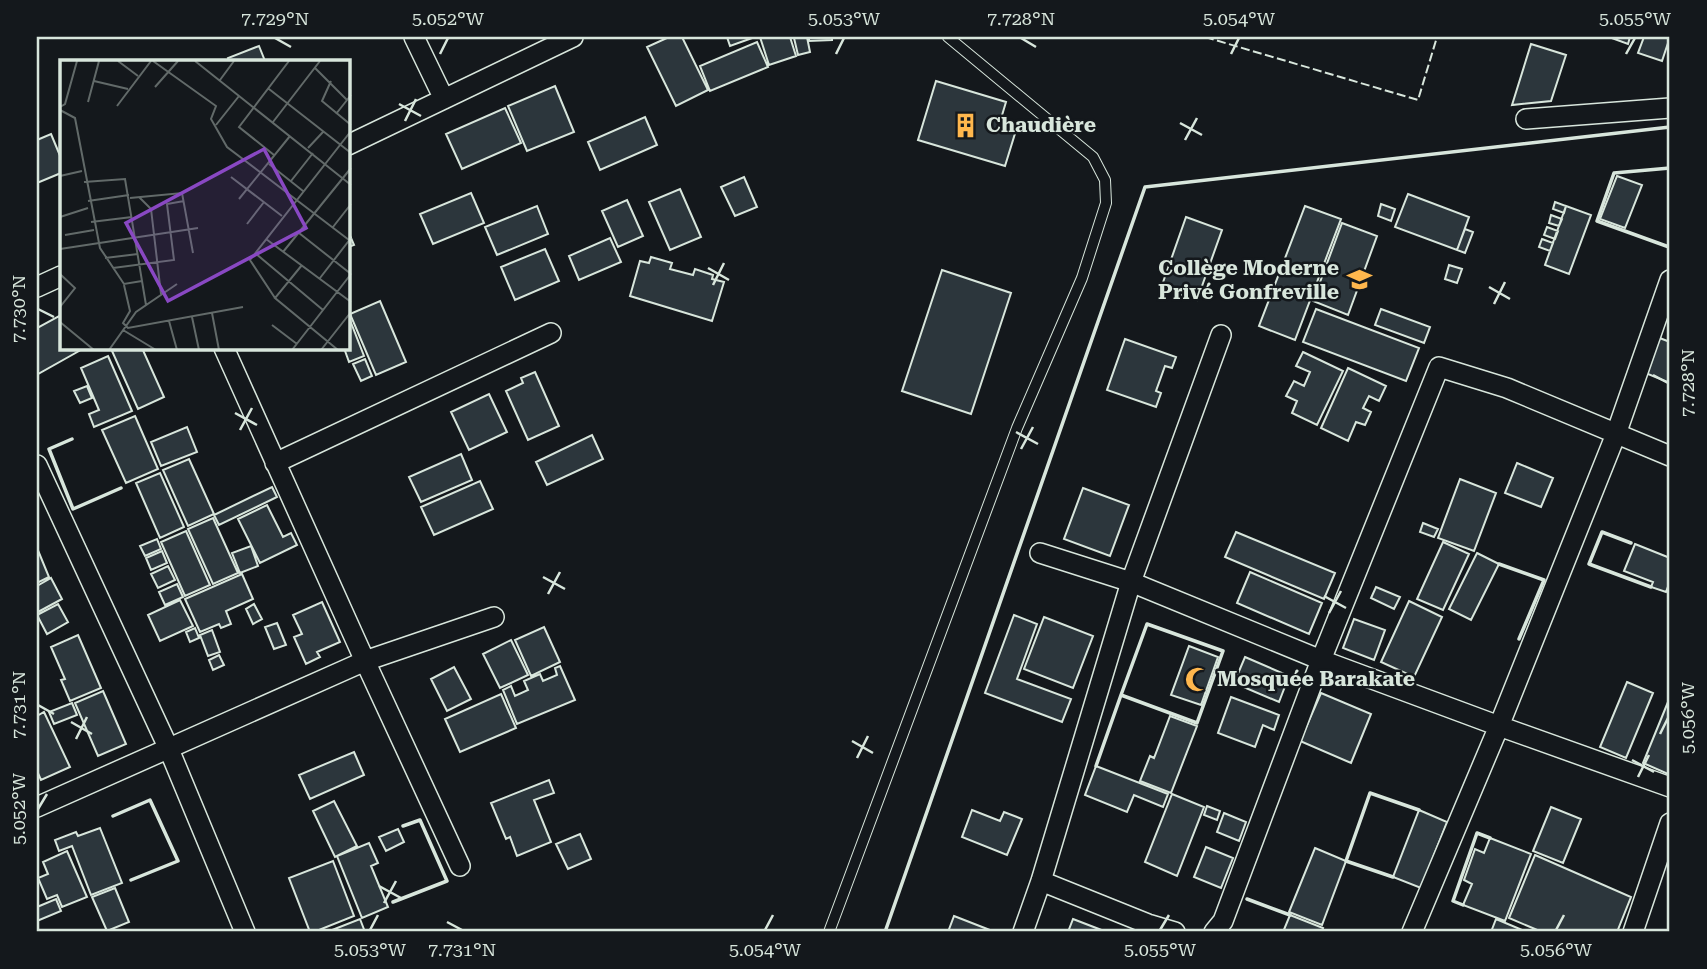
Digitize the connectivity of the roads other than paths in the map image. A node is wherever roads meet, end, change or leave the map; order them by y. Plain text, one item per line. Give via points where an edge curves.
1 (414, 37) edge
2 (573, 37) edge
3 (948, 37) edge
4 (958, 41) edge
5 (444, 99) junction
6 (1670, 108) edge
7 (1526, 119) dead end
8 (350, 144) edge
9 (60, 276) edge
10 (1670, 280) edge
11 (37, 286) edge
12 (551, 333) dead end
13 (1221, 335) dead end
14 (225, 350) edge
15 (1615, 434) junction
16 (1670, 456) edge
17 (275, 463) junction
18 (37, 465) edge
19 (1041, 554) dead end
20 (1131, 582) junction
21 (494, 617) dead end
22 (1321, 660) junction
23 (365, 661) junction
24 (1499, 726) junction
25 (168, 747) junction
26 (1670, 787) edge
27 (37, 807) edge
28 (1670, 823) edge
29 (460, 866) dead end
30 (1041, 881) junction
31 (1147, 928) edge
32 (245, 932) edge
33 (829, 932) edge
34 (1023, 932) edge
35 (1175, 932) edge
36 (1214, 932) edge
37 (1412, 932) edge
38 (1633, 932) edge

1 - 5 street
2 - 5 street
3 - 4 lane
4 - 33 lane via 1093,157 1105,180 1106,203 1082,278 1017,428
5 - 8 street
6 - 7 street
9 - 11 street
10 - 15 street
12 - 17 street
13 - 20 street
14 - 17 street
15 - 16 street
15 - 22 street via 1507,388 1439,367
15 - 24 street
17 - 23 street
18 - 25 street
19 - 20 street
20 - 22 street
20 - 30 street
21 - 23 street
22 - 24 street
22 - 36 street via 1223,921
23 - 25 street
23 - 29 street
24 - 26 street
24 - 37 street
25 - 27 street
25 - 32 street
28 - 38 street
30 - 31 street
30 - 34 street
31 - 35 street

